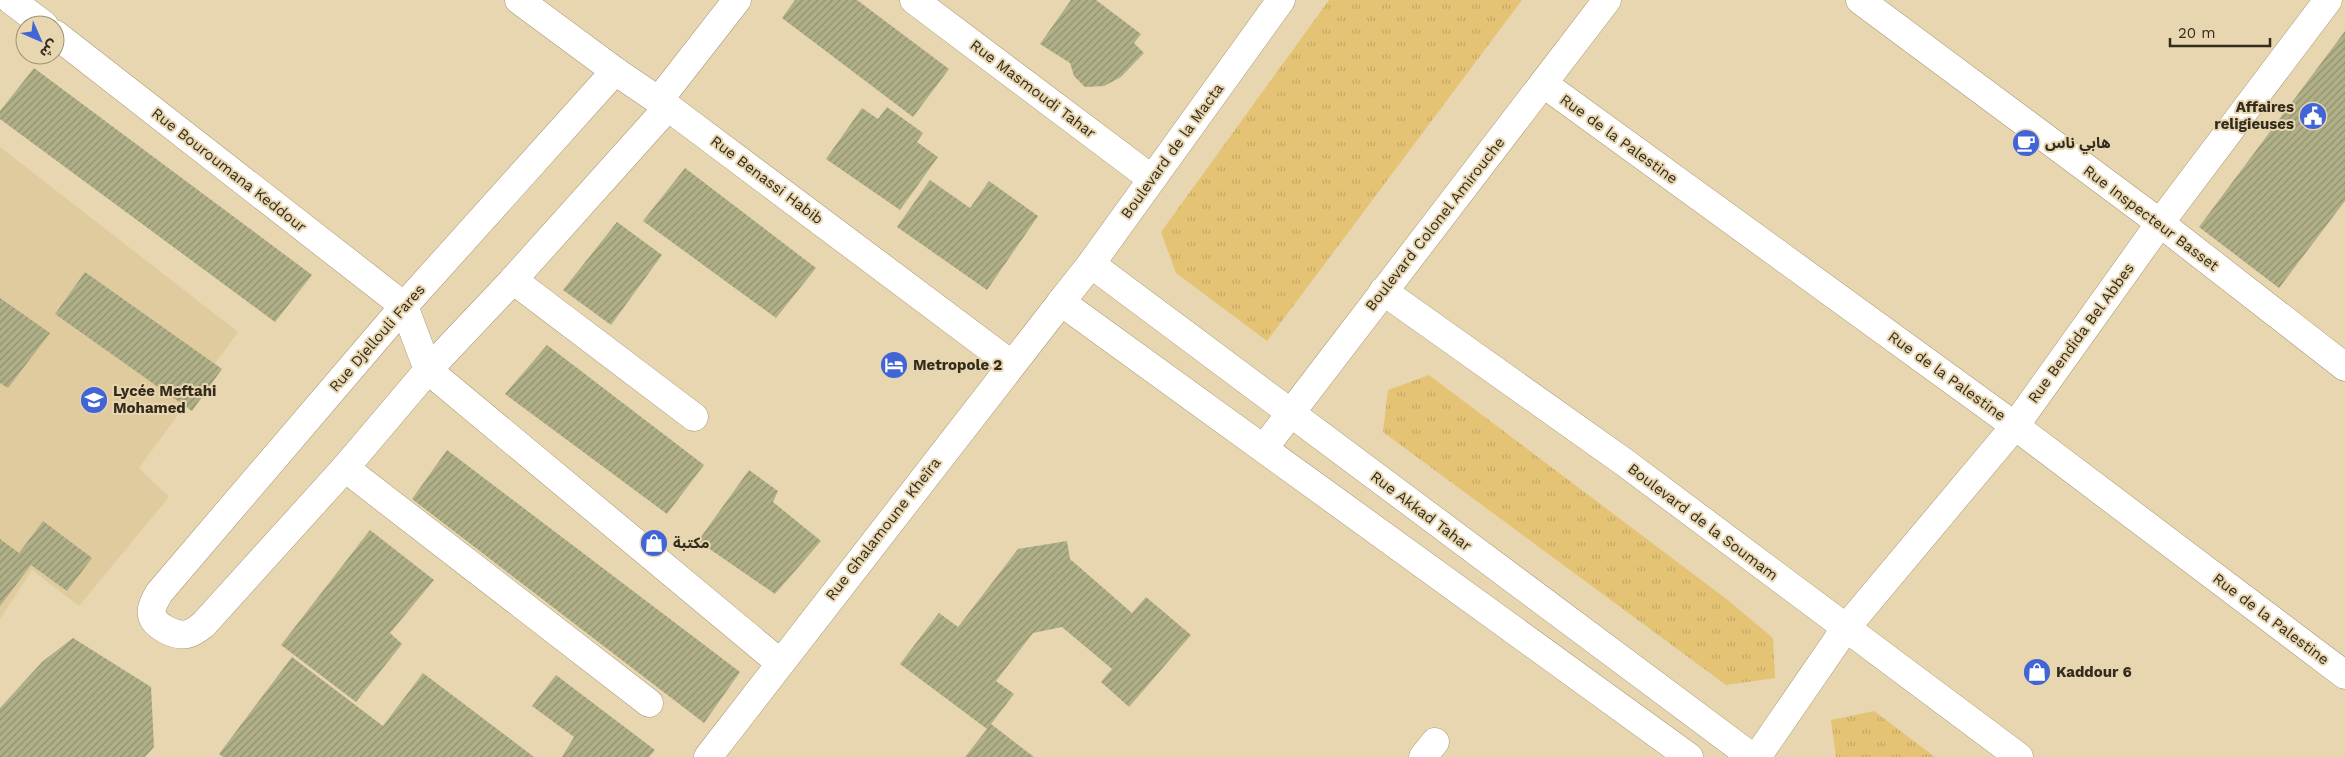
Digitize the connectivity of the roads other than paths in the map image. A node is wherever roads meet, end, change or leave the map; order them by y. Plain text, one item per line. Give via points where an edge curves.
1 (11, 0) edge
2 (519, 0) edge
3 (737, 0) edge
4 (914, 0) edge
5 (1282, 0) edge
6 (1607, 0) edge
7 (1860, 0) edge
8 (2328, 0) edge
9 (31, 15) edge
10 (65, 42) edge
11 (616, 71) junction
12 (1544, 84) junction
13 (663, 103) junction
14 (1152, 179) junction
15 (2160, 223) junction
16 (1091, 264) junction
17 (513, 280) junction
18 (1383, 291) junction
19 (1061, 302) junction
20 (404, 306) junction
21 (1011, 364) junction
22 (2345, 367) edge
23 (428, 370) junction
24 (1290, 414) junction
25 (694, 417) dead end
26 (2015, 426) junction
27 (1264, 448) junction
28 (345, 468) junction
29 (1845, 629) junction
30 (779, 662) junction
31 (2345, 674) edge
32 (650, 703) dead end
33 (708, 757) edge
34 (1689, 757) edge
35 (1752, 757) edge
36 (1757, 757) edge
37 (2019, 757) edge

1 - 9 street
2 - 11 street, Rue Benassi Habib
3 - 13 street
4 - 14 street, Rue Masmoudi Tahar
5 - 14 street, Boulevard de la Macta
6 - 12 street, Boulevard Colonel Amirouche
7 - 15 street, Rue Inspecteur Basset
8 - 15 street, Rue Bendida Bel Abbes
10 - 20 street, Rue Bouroumana Keddour
11 - 13 street, Rue Benassi Habib
11 - 20 street, Rue Djellouli Fares
12 - 18 street, Boulevard Colonel Amirouche
12 - 26 street, Rue de la Palestine
13 - 17 street
13 - 21 street, Rue Benassi Habib
14 - 16 street, Boulevard de la Macta
15 - 22 street, Rue Inspecteur Basset
15 - 26 street, Rue Bendida Bel Abbes
16 - 19 street, Boulevard de la Macta
16 - 24 street, Rue Akkad Tahar
17 - 23 street
17 - 25 street
18 - 24 street, Boulevard Colonel Amirouche
18 - 29 street, Boulevard de la Soumam via 1624,462
19 - 21 street, Rue Ghalamoune Kheïra
19 - 27 street
20 - 23 street
20 - 28 street, Rue Djellouli Fares via 160,593 152,615 158,624 177,635 187,634 204,624
21 - 30 street, Rue Ghalamoune Kheïra
23 - 28 street
23 - 30 street
24 - 27 street, Boulevard Colonel Amirouche
24 - 35 street, Rue Akkad Tahar
26 - 29 street, Rue Bendida Bel Abbes
26 - 31 street, Rue de la Palestine
27 - 34 street
28 - 32 street
29 - 36 street, Rue Bendida Bel Abbes
29 - 37 street, Boulevard de la Soumam
30 - 33 street, Rue Ghalamoune Kheïra

